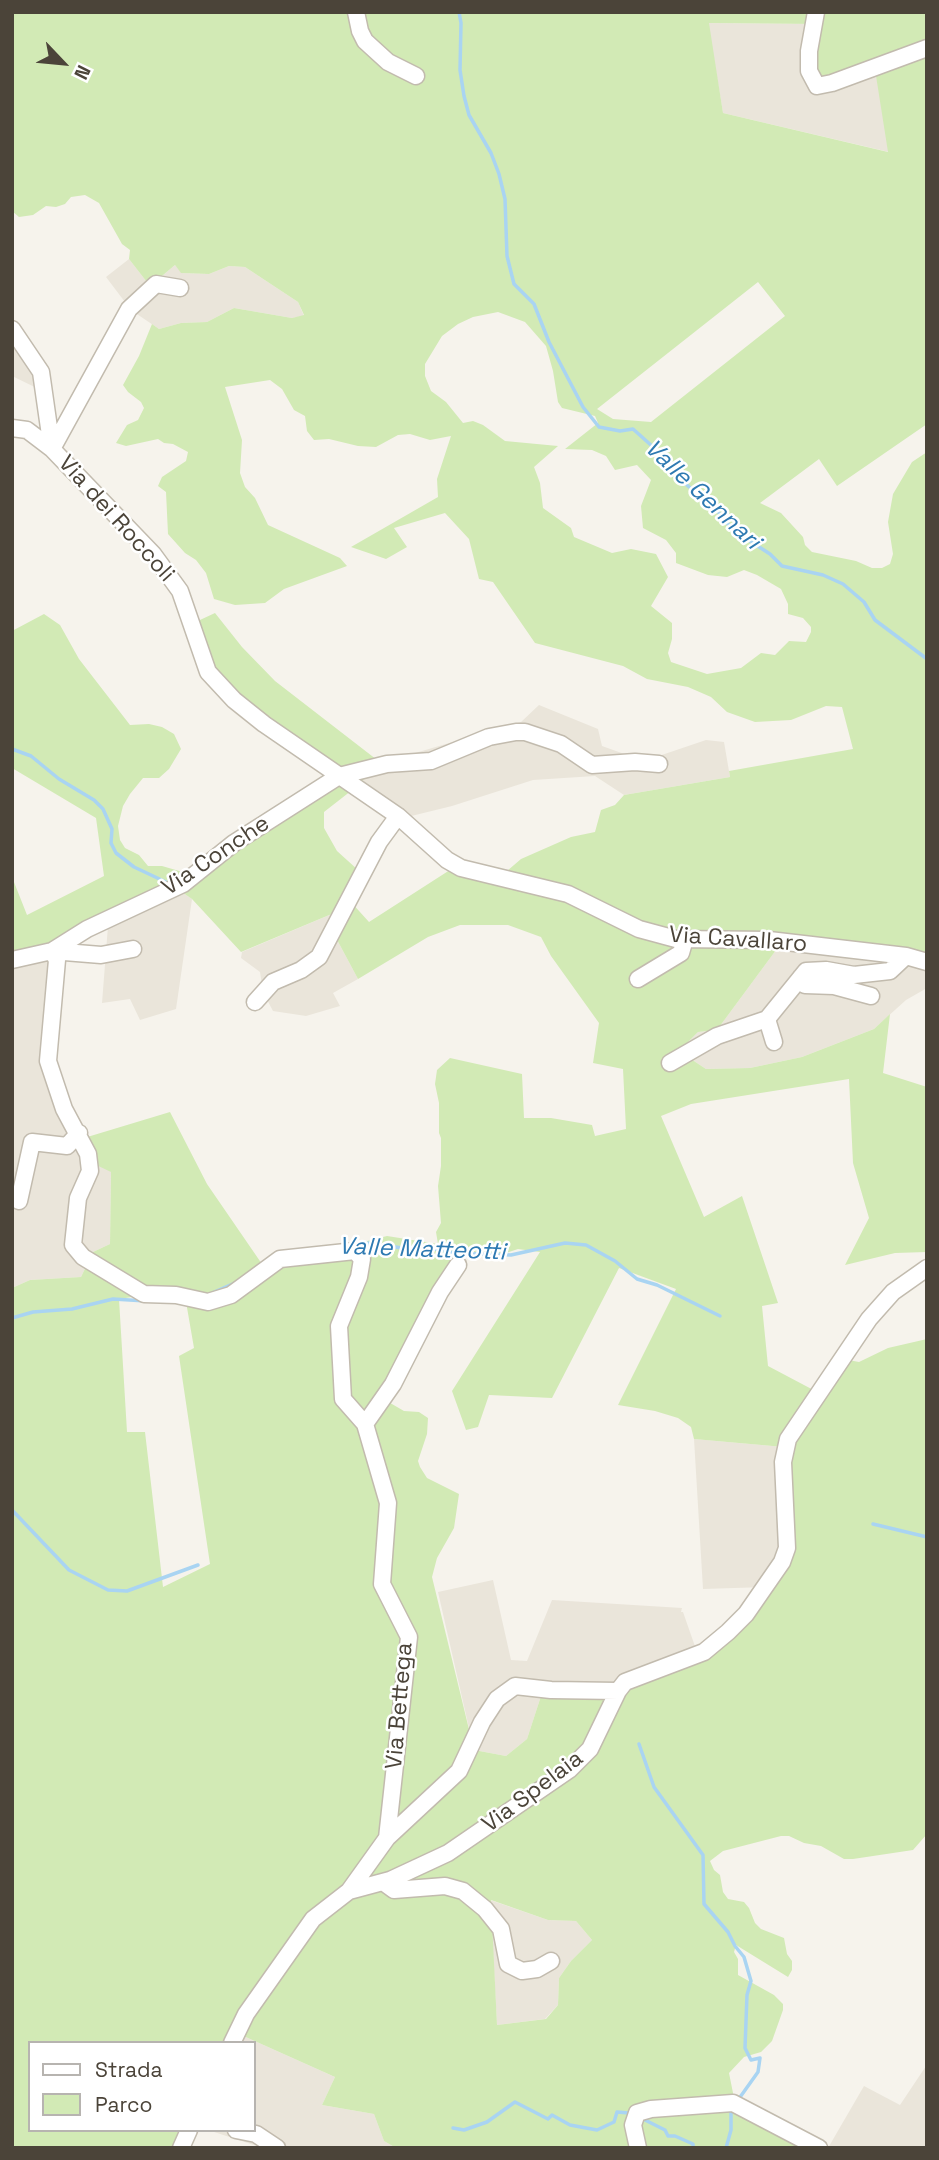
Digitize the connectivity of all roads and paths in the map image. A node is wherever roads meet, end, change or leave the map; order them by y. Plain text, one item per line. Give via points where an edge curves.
1 (356, 12) edge
2 (816, 12) edge
3 (927, 48) edge
4 (416, 76) dead end
5 (180, 288) dead end
6 (12, 329) edge
7 (12, 428) edge
8 (52, 449) junction
9 (659, 764) dead end
10 (339, 776) junction
11 (398, 816) junction
12 (685, 939) junction
13 (133, 949) dead end
14 (52, 951) junction
15 (906, 956) junction
16 (12, 960) edge
17 (927, 962) edge
18 (801, 977) junction
19 (638, 979) dead end
20 (871, 996) dead end
21 (255, 1002) dead end
22 (767, 1019) junction
23 (774, 1042) dead end
24 (670, 1062) dead end
25 (79, 1133) junction
26 (19, 1201) dead end
27 (458, 1265) dead end
28 (927, 1268) edge
29 (365, 1424) junction
30 (618, 1691) junction
31 (387, 1838) junction
32 (383, 1882) junction
33 (349, 1891) junction
34 (551, 1961) dead end
35 (233, 2041) edge
36 (188, 2132) edge
37 (246, 2132) edge
38 (181, 2148) edge
39 (277, 2148) edge
40 (638, 2148) edge
41 (819, 2148) edge

1 - 4 street via 365,41 388,62
2 - 3 street via 808,51 809,71 817,86
5 - 8 street via 156,284 129,309
6 - 8 street via 41,372
7 - 8 street, Via dei Roccoli via 27,430
8 - 10 street, Via dei Roccoli via 153,554 180,591 208,672 233,700
9 - 10 street via 592,765 561,744 516,732 489,737 431,761 387,764
10 - 11 street, Via Cavallaro
10 - 14 street, Via Conche via 234,843 183,884 87,929
11 - 12 street, Via Cavallaro via 461,868 568,894 639,929
11 - 21 street via 379,842 319,957 273,982
12 - 15 street, Via Cavallaro via 769,940
12 - 19 street via 681,953
13 - 14 street via 101,956
14 - 16 street, Via Conche
14 - 25 street, Via Bettega via 57,960 48,1061 64,1109
15 - 17 street, Via Cavallaro
15 - 18 street via 890,971 855,975 806,971
18 - 20 street via 804,985 834,986
18 - 22 street
22 - 23 street
22 - 24 street via 717,1036
25 - 26 street via 67,1146 32,1142
25 - 29 street, Via Bettega via 90,1171 78,1198 74,1245 83,1257 144,1294 208,1302 230,1295 280,1259 355,1251 362,1259 359,1277 339,1326 344,1399
27 - 29 street via 393,1384
28 - 30 street via 893,1293 869,1319 788,1438 783,1462 788,1548 746,1614 704,1652 644,1673
29 - 31 street, Via Bettega via 388,1503 382,1584 409,1637
30 - 31 street, Via Bettega via 515,1686 497,1699 459,1771
30 - 32 street, Via Spelaia via 590,1749 569,1770 448,1853
31 - 33 street, Via Bettega
32 - 33 street, Via Spelaia
32 - 34 street via 394,1890 445,1886 463,1891 501,1929 508,1964 522,1971
33 - 35 street, Via Spelaia via 313,1919 246,2014
36 - 38 street
37 - 39 street
40 - 41 street via 633,2124 637,2113 733,2103

